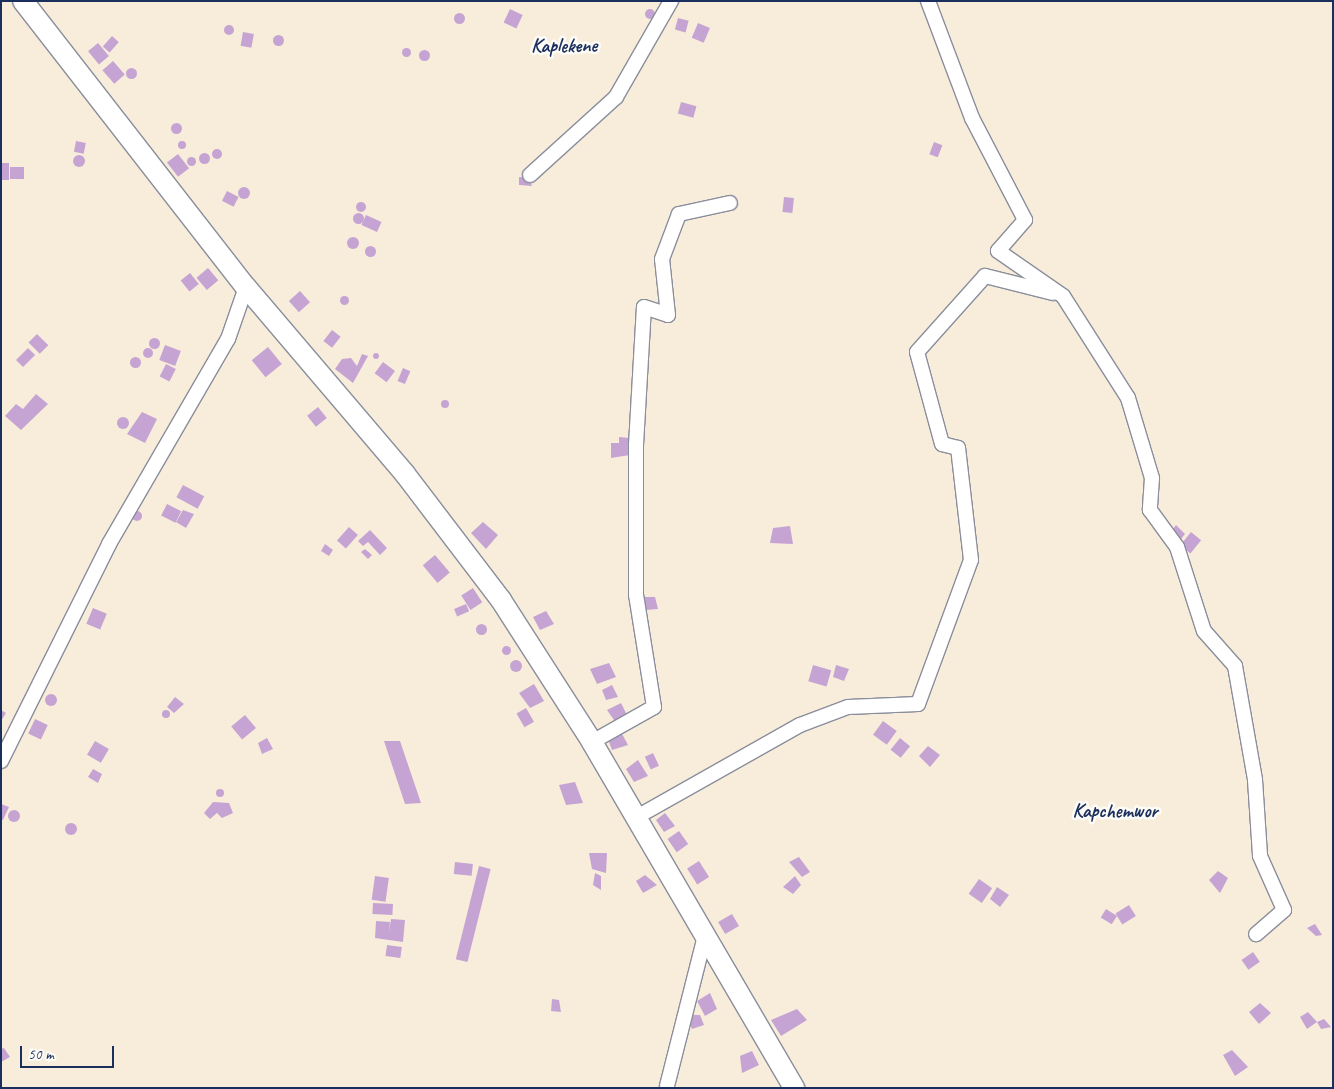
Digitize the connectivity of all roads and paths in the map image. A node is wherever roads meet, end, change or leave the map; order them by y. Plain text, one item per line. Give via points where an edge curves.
1 (23, 1) edge
2 (671, 1) edge
3 (928, 1) edge
4 (530, 175) dead end
5 (730, 203) dead end
6 (246, 287) junction
7 (1063, 296) junction
8 (592, 742) junction
9 (1, 761) edge
10 (634, 818) junction
11 (1256, 934) dead end
12 (704, 940) junction
13 (668, 1086) dead end
14 (794, 1088) edge

1 - 6 street
2 - 4 street via 616,97
3 - 7 street via 972,118 1025,220 998,251
5 - 8 street via 679,214 662,259 668,315 644,307 636,445 636,595 654,707
6 - 8 street via 469,555
6 - 9 street via 228,339 109,544
7 - 10 street via 985,276 918,352 942,444 958,448 971,560 918,704 848,707 800,725
7 - 11 street via 1128,398 1152,478 1150,510 1177,547 1204,631 1235,666 1255,780 1260,856 1284,910
8 - 10 street
10 - 12 street
12 - 13 street
12 - 14 street

